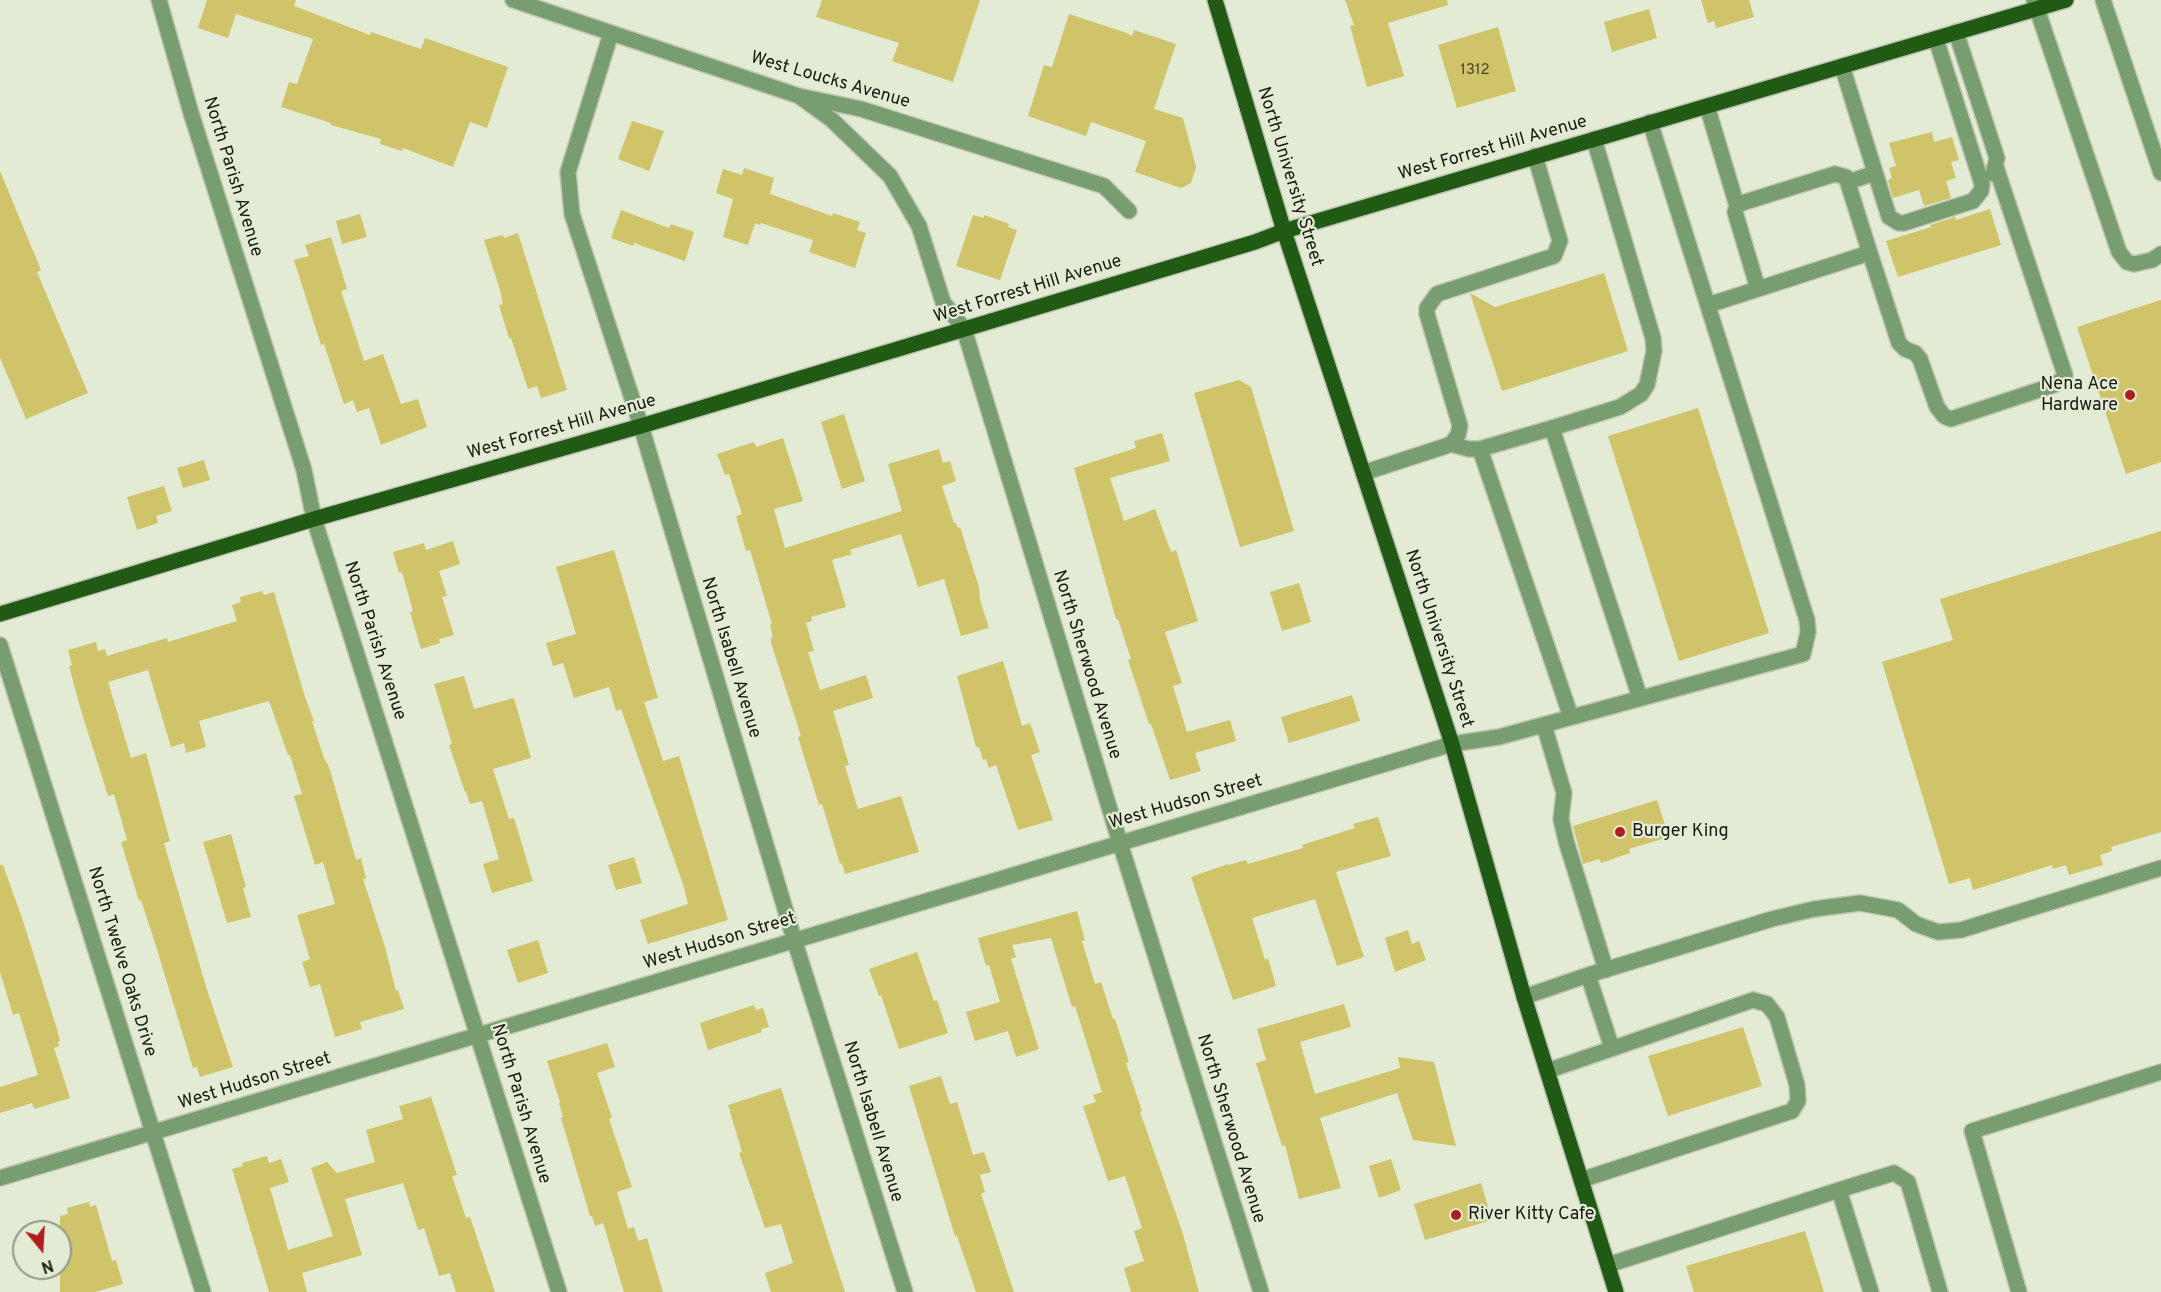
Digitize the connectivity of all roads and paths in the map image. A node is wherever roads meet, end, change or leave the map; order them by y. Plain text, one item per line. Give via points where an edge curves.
1 (159, 0) edge
2 (513, 0) edge
3 (1215, 0) edge
4 (2066, 0) edge
5 (2103, 0) edge
6 (2036, 4) edge
7 (1956, 32) junction
8 (611, 33) junction
9 (1936, 39) junction
10 (1842, 66) junction
11 (799, 96) junction
12 (1707, 106) junction
13 (1650, 122) junction
14 (1594, 139) junction
15 (1536, 156) junction
16 (1996, 167) junction
17 (1875, 172) junction
18 (2161, 173) edge
19 (1848, 182) junction
20 (1982, 184) junction
21 (1737, 206) junction
22 (1129, 211) dead end
23 (1284, 231) junction
24 (1868, 247) junction
25 (2161, 254) edge
26 (1758, 289) junction
27 (1708, 305) junction
28 (964, 330) junction
29 (641, 426) junction
30 (1552, 428) junction
31 (1452, 444) junction
32 (1480, 449) junction
33 (1363, 473) junction
34 (314, 519) junction
35 (0, 614) edge
36 (0, 645) edge
37 (1640, 699) junction
38 (1571, 717) junction
39 (1544, 725) junction
40 (1452, 744) junction
41 (1120, 843) junction
42 (2161, 868) edge
43 (794, 939) junction
44 (1606, 970) junction
45 (1588, 975) junction
46 (1524, 997) junction
47 (478, 1036) junction
48 (1612, 1048) junction
49 (1547, 1071) junction
50 (2161, 1072) edge
51 (154, 1133) junction
52 (0, 1178) edge
53 (1581, 1180) junction
54 (1839, 1190) junction
55 (1608, 1265) junction
56 (203, 1292) edge
57 (559, 1292) edge
58 (905, 1292) edge
59 (1261, 1292) edge
60 (1616, 1292) edge
61 (1871, 1292) edge
62 (1940, 1292) edge
63 (2019, 1292) edge

1 - 34 street, North Parish Avenue via 191,114 304,470
2 - 8 street, West Loucks Avenue
3 - 23 main road, North University Street
4 - 6 main road, West Forrest Hill Avenue
5 - 18 street
6 - 7 main road, West Forrest Hill Avenue
6 - 25 street via 2119,252 2134,264
7 - 9 main road, West Forrest Hill Avenue
7 - 16 street via 1997,158
8 - 11 street, West Loucks Avenue
8 - 29 street, North Isabell Avenue via 568,172 572,214
9 - 10 main road, West Forrest Hill Avenue
9 - 20 street
10 - 12 main road, West Forrest Hill Avenue
10 - 17 street
11 - 22 street, West Loucks Avenue via 861,109 1104,186
11 - 28 street, North Sherwood Avenue via 832,120 890,176 919,226 943,302
12 - 13 main road, West Forrest Hill Avenue
12 - 21 street
13 - 14 main road, West Forrest Hill Avenue
13 - 27 street
14 - 15 main road, West Forrest Hill Avenue
14 - 30 street via 1654,351 1647,386 1641,394 1620,407
15 - 23 main road, West Forrest Hill Avenue
15 - 31 street via 1560,241 1554,256 1437,294 1427,308 1460,426
16 - 20 street
16 - 24 street via 2065,375 2054,385 1951,419 1944,416 1936,407 1920,359 1899,343
17 - 19 street
17 - 20 street via 1889,217 1899,223 1973,201
19 - 21 street via 1846,177 1835,174
19 - 24 street
21 - 26 street via 1734,213
23 - 28 main road, West Forrest Hill Avenue
23 - 33 main road, North University Street
24 - 26 street via 1860,256
26 - 27 street
27 - 37 street, West Hudson Street via 1808,632 1803,654
28 - 29 main road, West Forrest Hill Avenue
28 - 41 street, North Sherwood Avenue
29 - 34 main road, West Forrest Hill Avenue
29 - 43 street, North Isabell Avenue
30 - 32 street
30 - 37 street
31 - 32 street
31 - 33 street
32 - 38 street
33 - 40 main road, North University Street
34 - 35 main road, West Forrest Hill Avenue
34 - 47 street, North Parish Avenue
36 - 51 street, North Twelve Oaks Drive
37 - 38 street, West Hudson Street
38 - 39 street, West Hudson Street
39 - 40 street, West Hudson Street
39 - 44 street via 1564,793 1561,819 1566,841
40 - 41 street, West Hudson Street
40 - 46 main road, North University Street
41 - 43 street, West Hudson Street
41 - 59 street, North Sherwood Avenue
42 - 44 street via 1961,930 1938,932 1916,924 1898,910 1860,903 1772,919
43 - 47 street, West Hudson Street
43 - 58 street, North Isabell Avenue
44 - 45 street
45 - 46 street
45 - 48 street
46 - 49 main road, North University Street
47 - 51 street, West Hudson Street
47 - 57 street, North Parish Avenue
48 - 49 street
48 - 53 street via 1753,1000 1767,1004 1778,1017 1798,1101 1792,1110
49 - 53 main road, North University Street
50 - 63 street via 1972,1131
51 - 52 street, West Hudson Street
51 - 56 street, North Twelve Oaks Drive
53 - 55 main road, North University Street
54 - 55 street
54 - 61 street
54 - 62 street via 1894,1173 1908,1182
55 - 60 main road, North University Street

